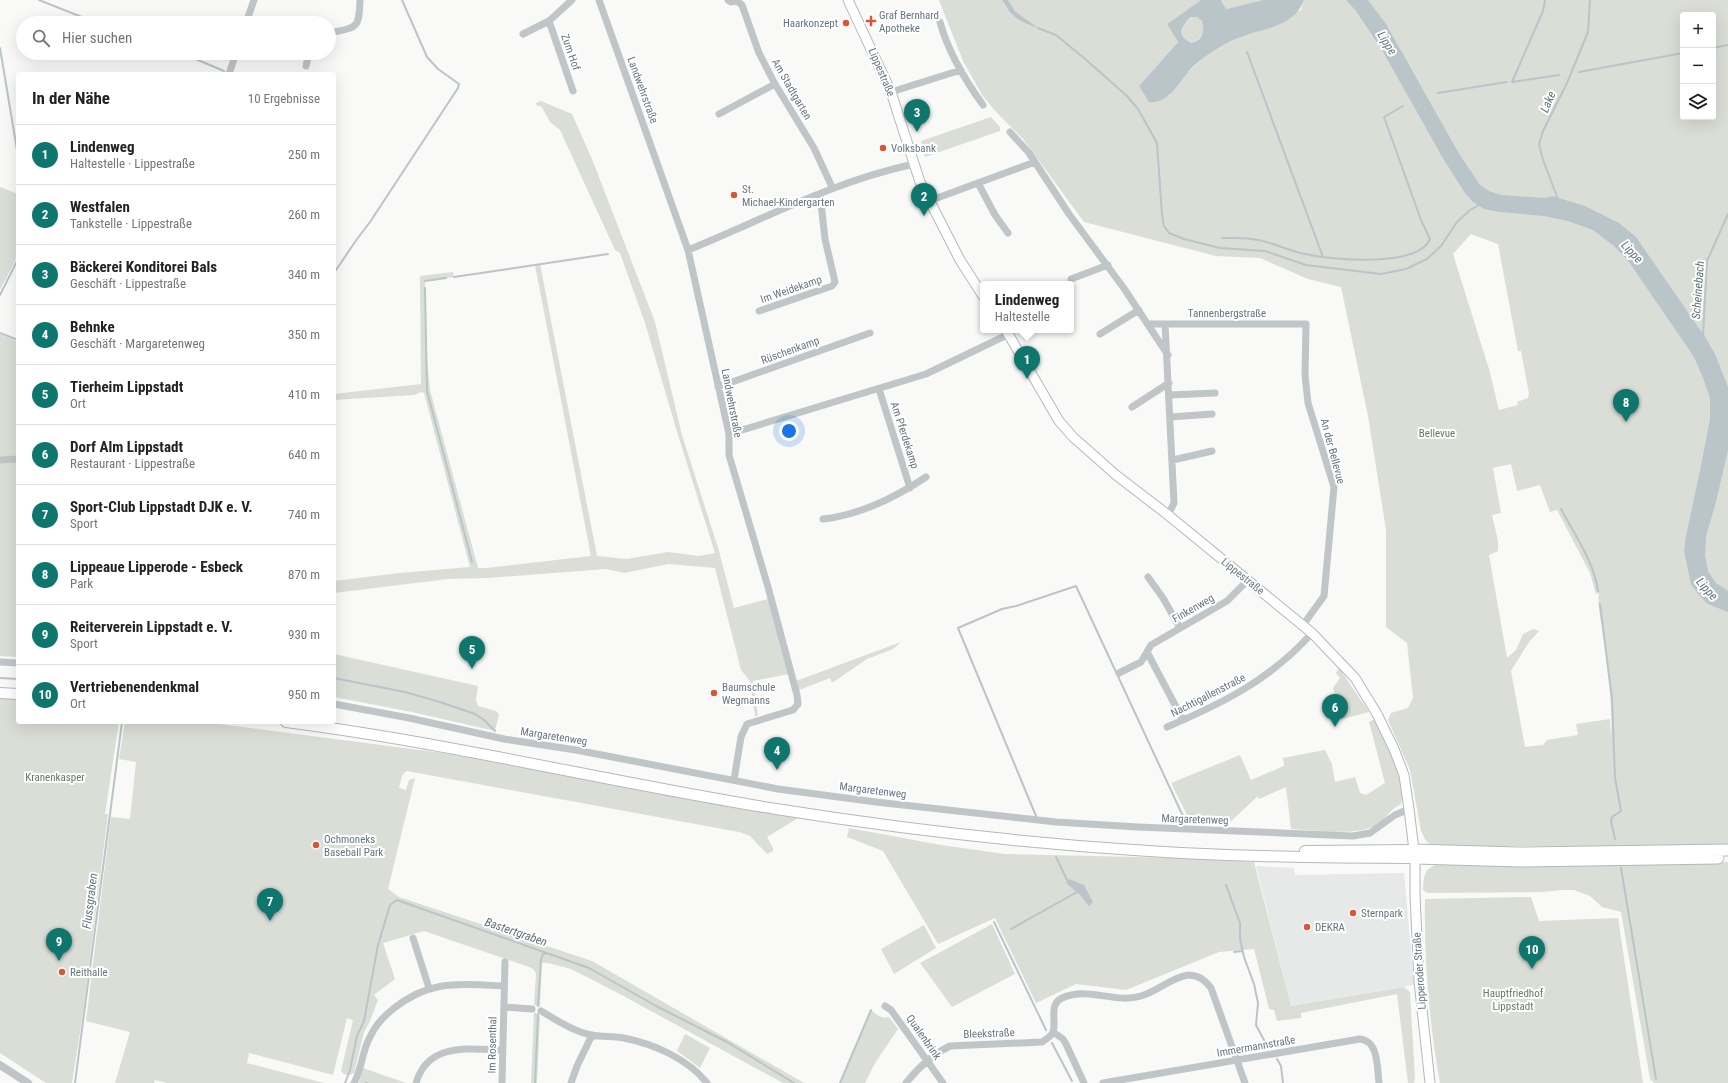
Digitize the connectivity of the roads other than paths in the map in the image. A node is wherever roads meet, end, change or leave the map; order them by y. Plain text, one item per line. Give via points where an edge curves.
1 (254, 0) edge
2 (360, 0) edge
3 (572, 0) edge
4 (599, 0) edge
5 (728, 0) edge
6 (736, 0) edge
7 (848, 0) edge
8 (248, 16) edge
9 (549, 21) junction
10 (940, 22) dead end
11 (336, 31) edge
12 (523, 34) dead end
13 (234, 60) edge
14 (307, 60) edge
15 (306, 66) dead end
16 (961, 70) junction
17 (230, 72) edge
18 (775, 84) junction
19 (573, 91) dead end
20 (891, 92) junction
21 (983, 105) dead end
22 (719, 114) dead end
23 (1010, 132) dead end
24 (1035, 162) junction
25 (914, 164) junction
26 (978, 183) junction
27 (832, 187) junction
28 (820, 194) junction
29 (929, 200) junction
30 (1008, 233) dead end
31 (688, 250) junction
32 (1108, 265) junction
33 (1071, 279) dead end
34 (980, 291) edge
35 (1139, 310) junction
36 (759, 311) dead end
37 (1148, 324) junction
38 (1165, 324) junction
39 (1306, 324) joint
40 (870, 333) dead end
41 (1006, 333) edge
42 (1009, 333) edge
43 (1100, 334) dead end
44 (1168, 355) junction
45 (1169, 383) junction
46 (718, 387) junction
47 (879, 389) junction
48 (1215, 393) dead end
49 (1170, 395) junction
50 (1132, 407) dead end
51 (1212, 414) dead end
52 (1171, 418) junction
53 (729, 434) junction
54 (1212, 451) dead end
55 (16, 459) edge
56 (0, 460) edge
57 (1172, 460) junction
58 (926, 477) dead end
59 (910, 488) junction
60 (1168, 515) junction
61 (823, 519) dead end
62 (1148, 577) dead end
63 (1248, 580) junction
64 (1303, 625) junction
65 (1180, 628) junction
66 (1312, 633) junction
67 (1148, 652) junction
68 (0, 662) edge
69 (16, 663) edge
70 (1119, 673) dead end
71 (0, 686) edge
72 (16, 687) edge
73 (0, 692) edge
74 (16, 694) edge
75 (336, 704) edge
76 (1183, 720) junction
77 (336, 723) edge
78 (298, 724) edge
79 (1167, 727) dead end
80 (734, 780) junction
81 (1409, 809) junction
82 (1728, 850) edge
83 (1414, 854) junction
84 (1546, 856) junction
85 (1728, 858) edge
86 (413, 938) dead end
87 (505, 962) dead end
88 (504, 986) junction
89 (429, 988) junction
90 (885, 1006) dead end
91 (504, 1007) junction
92 (532, 1009) dead end
93 (541, 1011) dead end
94 (1053, 1032) junction
95 (592, 1035) junction
96 (502, 1050) junction
97 (1238, 1060) junction
98 (927, 1061) junction
99 (0, 1065) edge
100 (28, 1083) edge
101 (354, 1083) edge
102 (416, 1083) edge
103 (502, 1083) edge
104 (571, 1083) edge
105 (707, 1083) edge
106 (906, 1083) edge
107 (943, 1083) edge
108 (1084, 1083) edge
109 (1103, 1083) edge
110 (1245, 1083) edge
111 (1380, 1083) edge
112 (1430, 1083) edge

1 - 8 street
2 - 11 street via 358,24
3 - 9 street
4 - 31 street, Landwehrstraße
5 - 6 street, Am Stadtgarten
6 - 18 street, Am Stadtgarten via 742,5 759,53
7 - 20 main road, Lippestraße
9 - 12 street
9 - 19 street, Zum Hof
10 - 16 street via 946,41
13 - 17 street
14 - 15 street
16 - 20 street
16 - 21 street
18 - 22 street
18 - 27 street, Am Stadtgarten via 814,148
20 - 25 main road, Lippestraße
23 - 24 street
24 - 26 street
24 - 32 street via 1069,214
25 - 27 street
25 - 29 main road, Lippestraße
26 - 29 street
26 - 30 street
27 - 28 street
28 - 31 street
28 - 36 street, Im Weidekamp via 825,239 835,282 832,286
29 - 34 main road, Lippestraße via 960,260
31 - 46 street, Landwehrstraße
32 - 33 street
32 - 35 street
35 - 37 street
35 - 43 street
37 - 38 street, Tannenbergstraße
37 - 44 street
38 - 39 street, Tannenbergstraße
38 - 44 street
39 - 64 street, An der Bellevue via 1305,375 1308,403 1334,487 1324,596
40 - 46 street, Rüschenkamp
41 - 47 street via 926,374
42 - 60 main road, Lippestraße via 1066,430 1116,475
44 - 45 street
45 - 49 street
45 - 50 street
46 - 53 street, Landwehrstraße
47 - 53 street
47 - 59 street, Am Pferdekamp
48 - 49 street
49 - 52 street
51 - 52 street
52 - 57 street
53 - 80 street, Landwehrstraße via 729,455 768,587 798,704 793,710 747,724 741,737
54 - 57 street
55 - 56 street
57 - 60 street via 1174,503
58 - 59 street, Am Pferdekamp
59 - 61 street, Am Pferdekamp via 864,509
60 - 63 main road, Lippestraße
62 - 65 street
63 - 64 main road, Lippestraße
63 - 65 street, Finkenweg via 1227,601
64 - 66 main road, Lippestraße
65 - 67 street, Finkenweg via 1151,645
66 - 76 street, Nachtigallenstraße via 1291,656 1264,677 1223,702
66 - 81 main road, Lippestraße via 1355,678 1377,714 1404,775
67 - 70 street, Finkenweg via 1141,662
67 - 76 street
68 - 69 street
71 - 72 main road
73 - 74 main road
75 - 80 street, Margaretenweg via 504,739
76 - 79 street, Nachtigallenstraße
77 - 83 main road via 777,802 972,829 1154,845
78 - 83 main road via 775,809 971,836 1145,851 1285,857
80 - 81 street, Margaretenweg via 778,789 876,802 1056,822 1138,827 1353,836 1370,833 1395,815
81 - 83 main road, Lippestraße
82 - 84 highway
83 - 84 highway
83 - 112 main road, Lipperoder Straße via 1419,981
84 - 85 highway
86 - 89 street
87 - 88 street, Im Rosenthal
88 - 89 street via 460,984
88 - 91 street, Im Rosenthal
89 - 101 street via 399,1004 379,1023 370,1036
90 - 98 street, Qualenbrink via 891,1010
91 - 92 street, Im Rosenthal
91 - 96 street, Im Rosenthal
93 - 95 street via 553,1019
94 - 97 street via 1054,1010 1061,998 1081,993 1126,998 1140,996 1180,977 1195,975 1205,980 1211,988
94 - 98 street, Bleekstraße via 1042,1042 950,1046
94 - 108 street via 1063,1039
95 - 104 street
95 - 105 street via 624,1038 646,1044 687,1065
96 - 102 street via 457,1049 442,1053 429,1061
96 - 103 street, Im Rosenthal
97 - 109 street, Immermannstraße
97 - 110 street
97 - 111 street, Immermannstraße via 1364,1040 1373,1048
98 - 106 street, Bleekstraße
98 - 107 street, Qualenbrink
99 - 100 street

